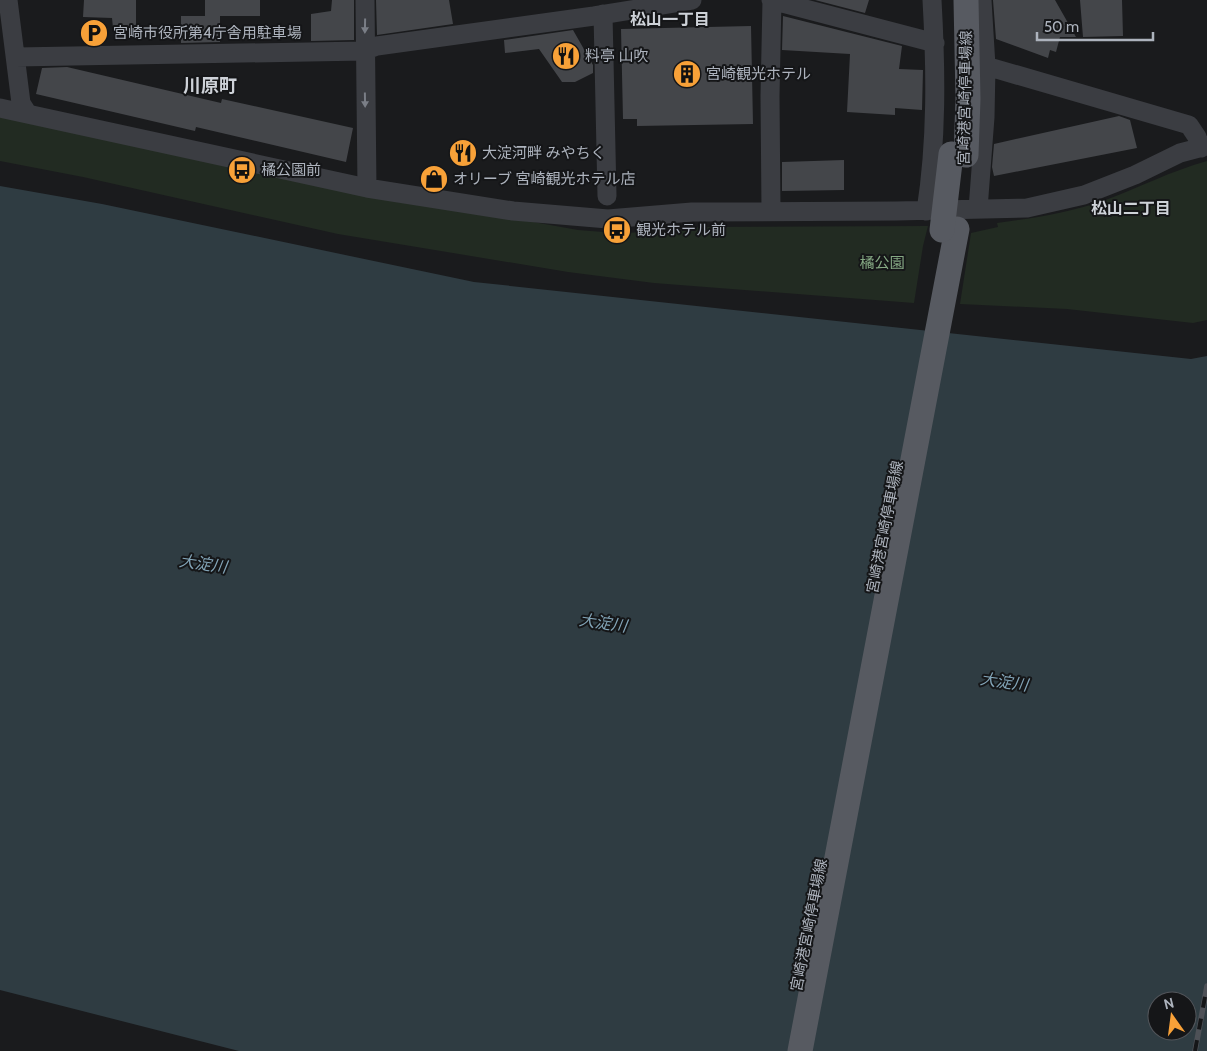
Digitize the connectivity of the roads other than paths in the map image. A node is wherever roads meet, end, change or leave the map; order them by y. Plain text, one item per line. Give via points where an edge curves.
1 (8, 0) edge
2 (365, 0) edge
3 (692, 0) edge
4 (772, 0) edge
5 (932, 0) edge
6 (951, 0) edge
7 (966, 0) edge
8 (982, 0) edge
9 (603, 14) junction
10 (935, 43) junction
11 (364, 51) junction
12 (16, 56) junction
13 (986, 66) junction
14 (961, 98) junction
15 (0, 108) edge
16 (28, 114) junction
17 (1204, 147) edge
18 (366, 188) junction
19 (607, 196) dead end
20 (978, 209) junction
21 (771, 211) junction
22 (926, 211) junction
23 (784, 1051) edge
24 (800, 1051) edge

1 - 12 street
2 -> 11 street
3 - 9 street
4 - 10 street
4 - 21 street
5 - 10 street
6 - 14 main road, 宮崎港宮崎停車場線
7 - 14 main road, 宮崎港宮崎停車場線
8 - 13 street
9 - 11 street via 378,46
9 - 19 street
10 - 22 street via 931,178
11 - 12 street
11 -> 18 street
12 - 16 street via 21,102
13 - 17 street via 1189,125
13 - 20 street
14 - 23 main road, 宮崎港宮崎停車場線, bridge via 942,230
14 - 24 main road, 宮崎港宮崎停車場線 via 966,155 957,229
15 - 16 street
16 - 18 street
17 - 20 street via 1180,153 1084,195 1027,208
18 - 21 street via 513,211 608,219 692,212
20 - 22 street
21 - 22 street

